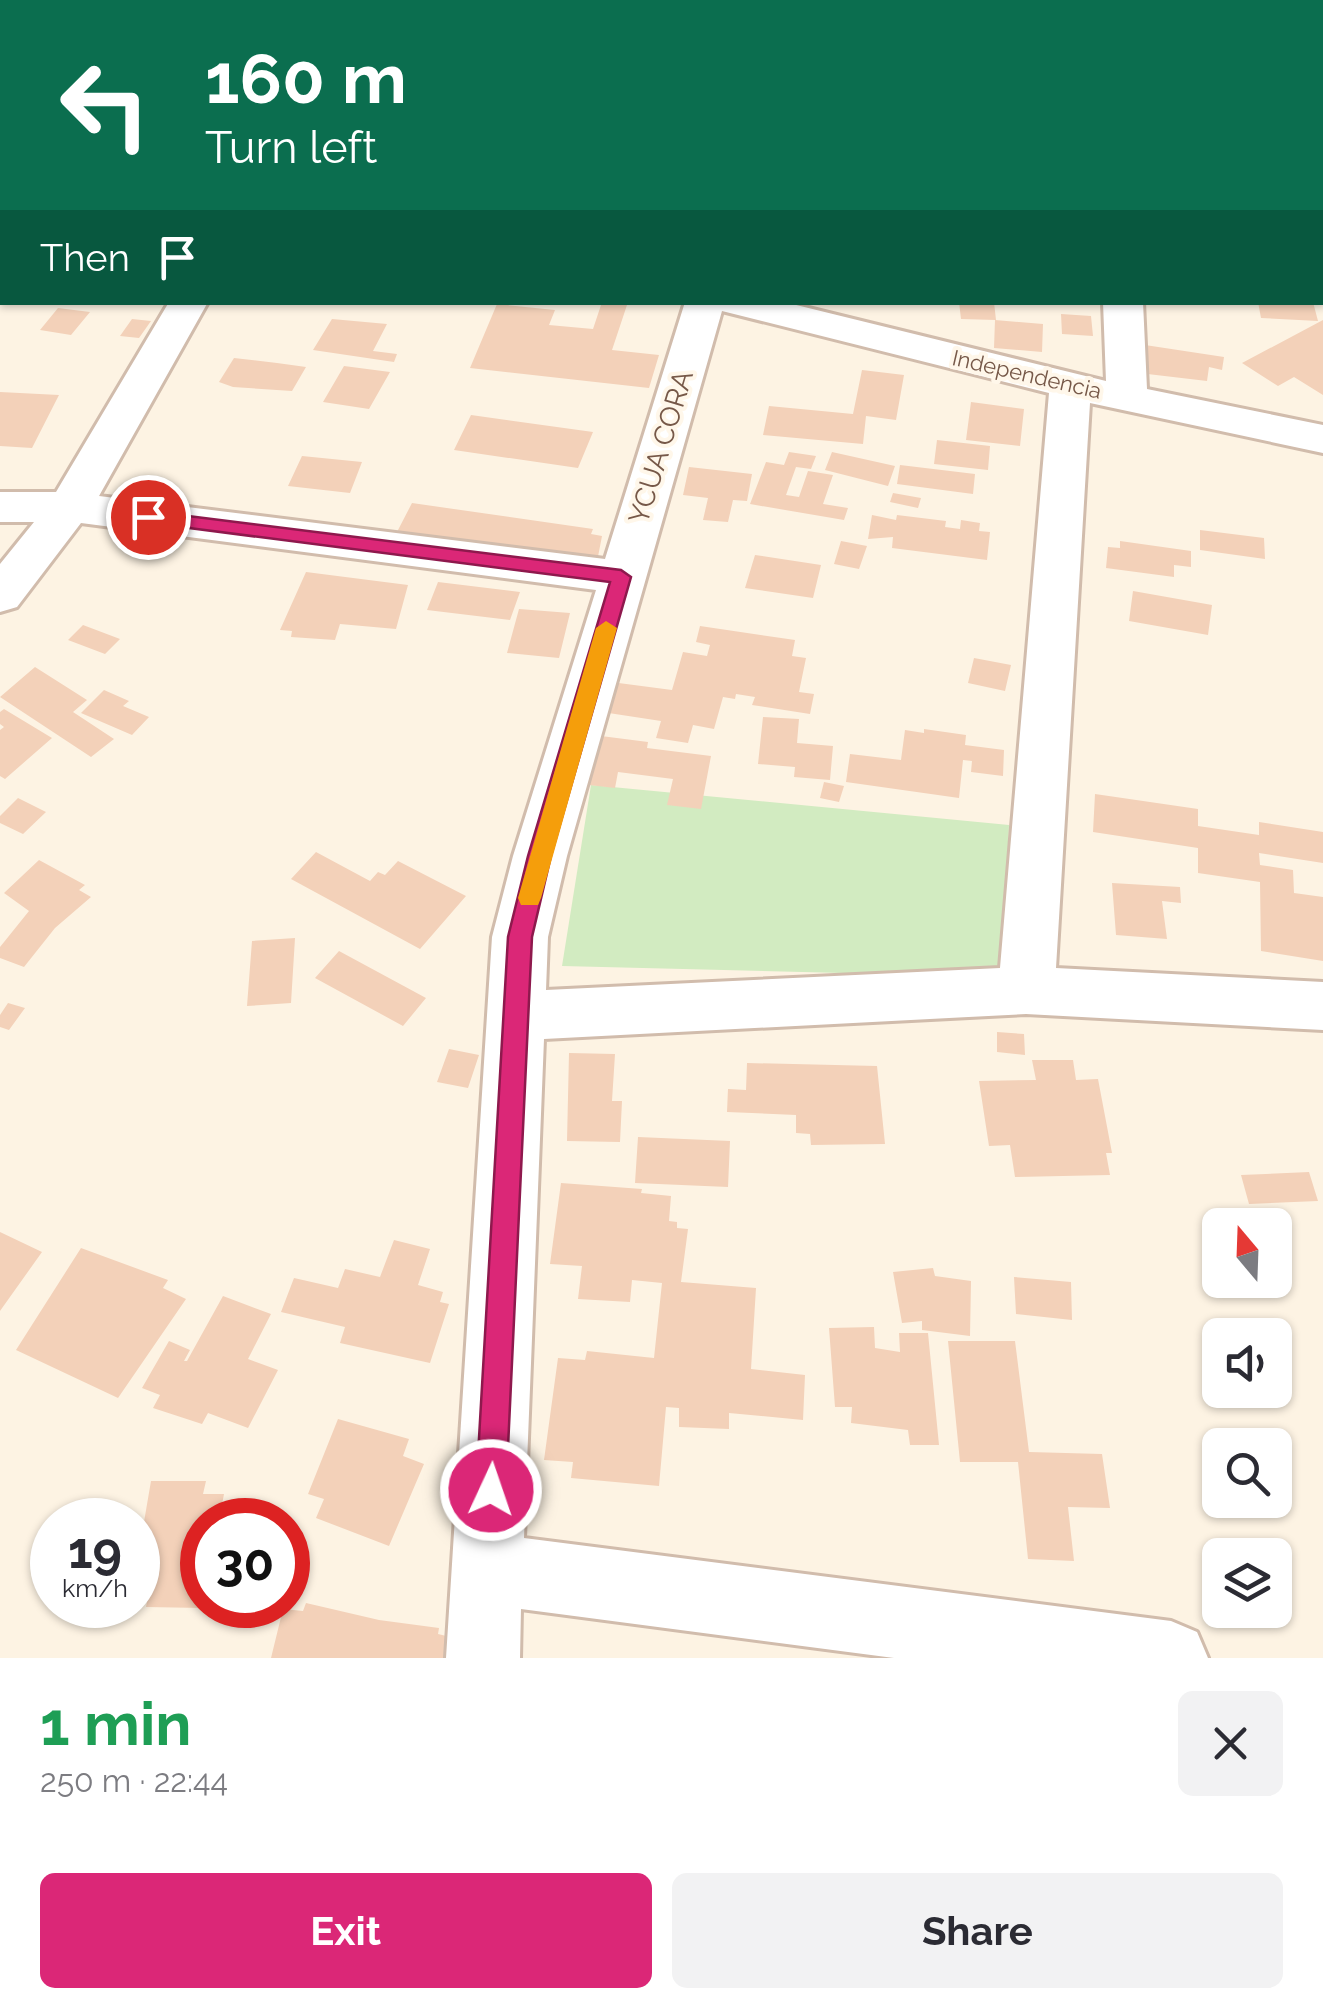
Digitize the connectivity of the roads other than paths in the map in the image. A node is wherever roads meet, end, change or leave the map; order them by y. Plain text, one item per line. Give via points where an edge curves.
1 (188, 305) edge
2 (704, 305) edge
3 (746, 305) edge
4 (1123, 305) edge
5 (1070, 386) junction
6 (1127, 398) junction
7 (1323, 440) edge
8 (0, 507) edge
9 (70, 507) junction
10 (621, 577) junction
11 (0, 596) edge
12 (1026, 990) junction
13 (1323, 1006) edge
14 (516, 1016) junction
15 (487, 1570) junction
16 (483, 1658) edge
17 (1172, 1658) edge

1 - 9 street
2 - 10 street, YCUA CORA
3 - 5 street, Independencia
4 - 6 street
5 - 6 street, Independencia
5 - 12 street
6 - 7 street, Independencia
8 - 9 street
9 - 10 street
9 - 11 street
10 - 14 street, YCUA CORA via 520,937
12 - 13 street
12 - 14 street
14 - 15 street, YCUA CORA
15 - 16 street, YCUA CORA
15 - 17 street

